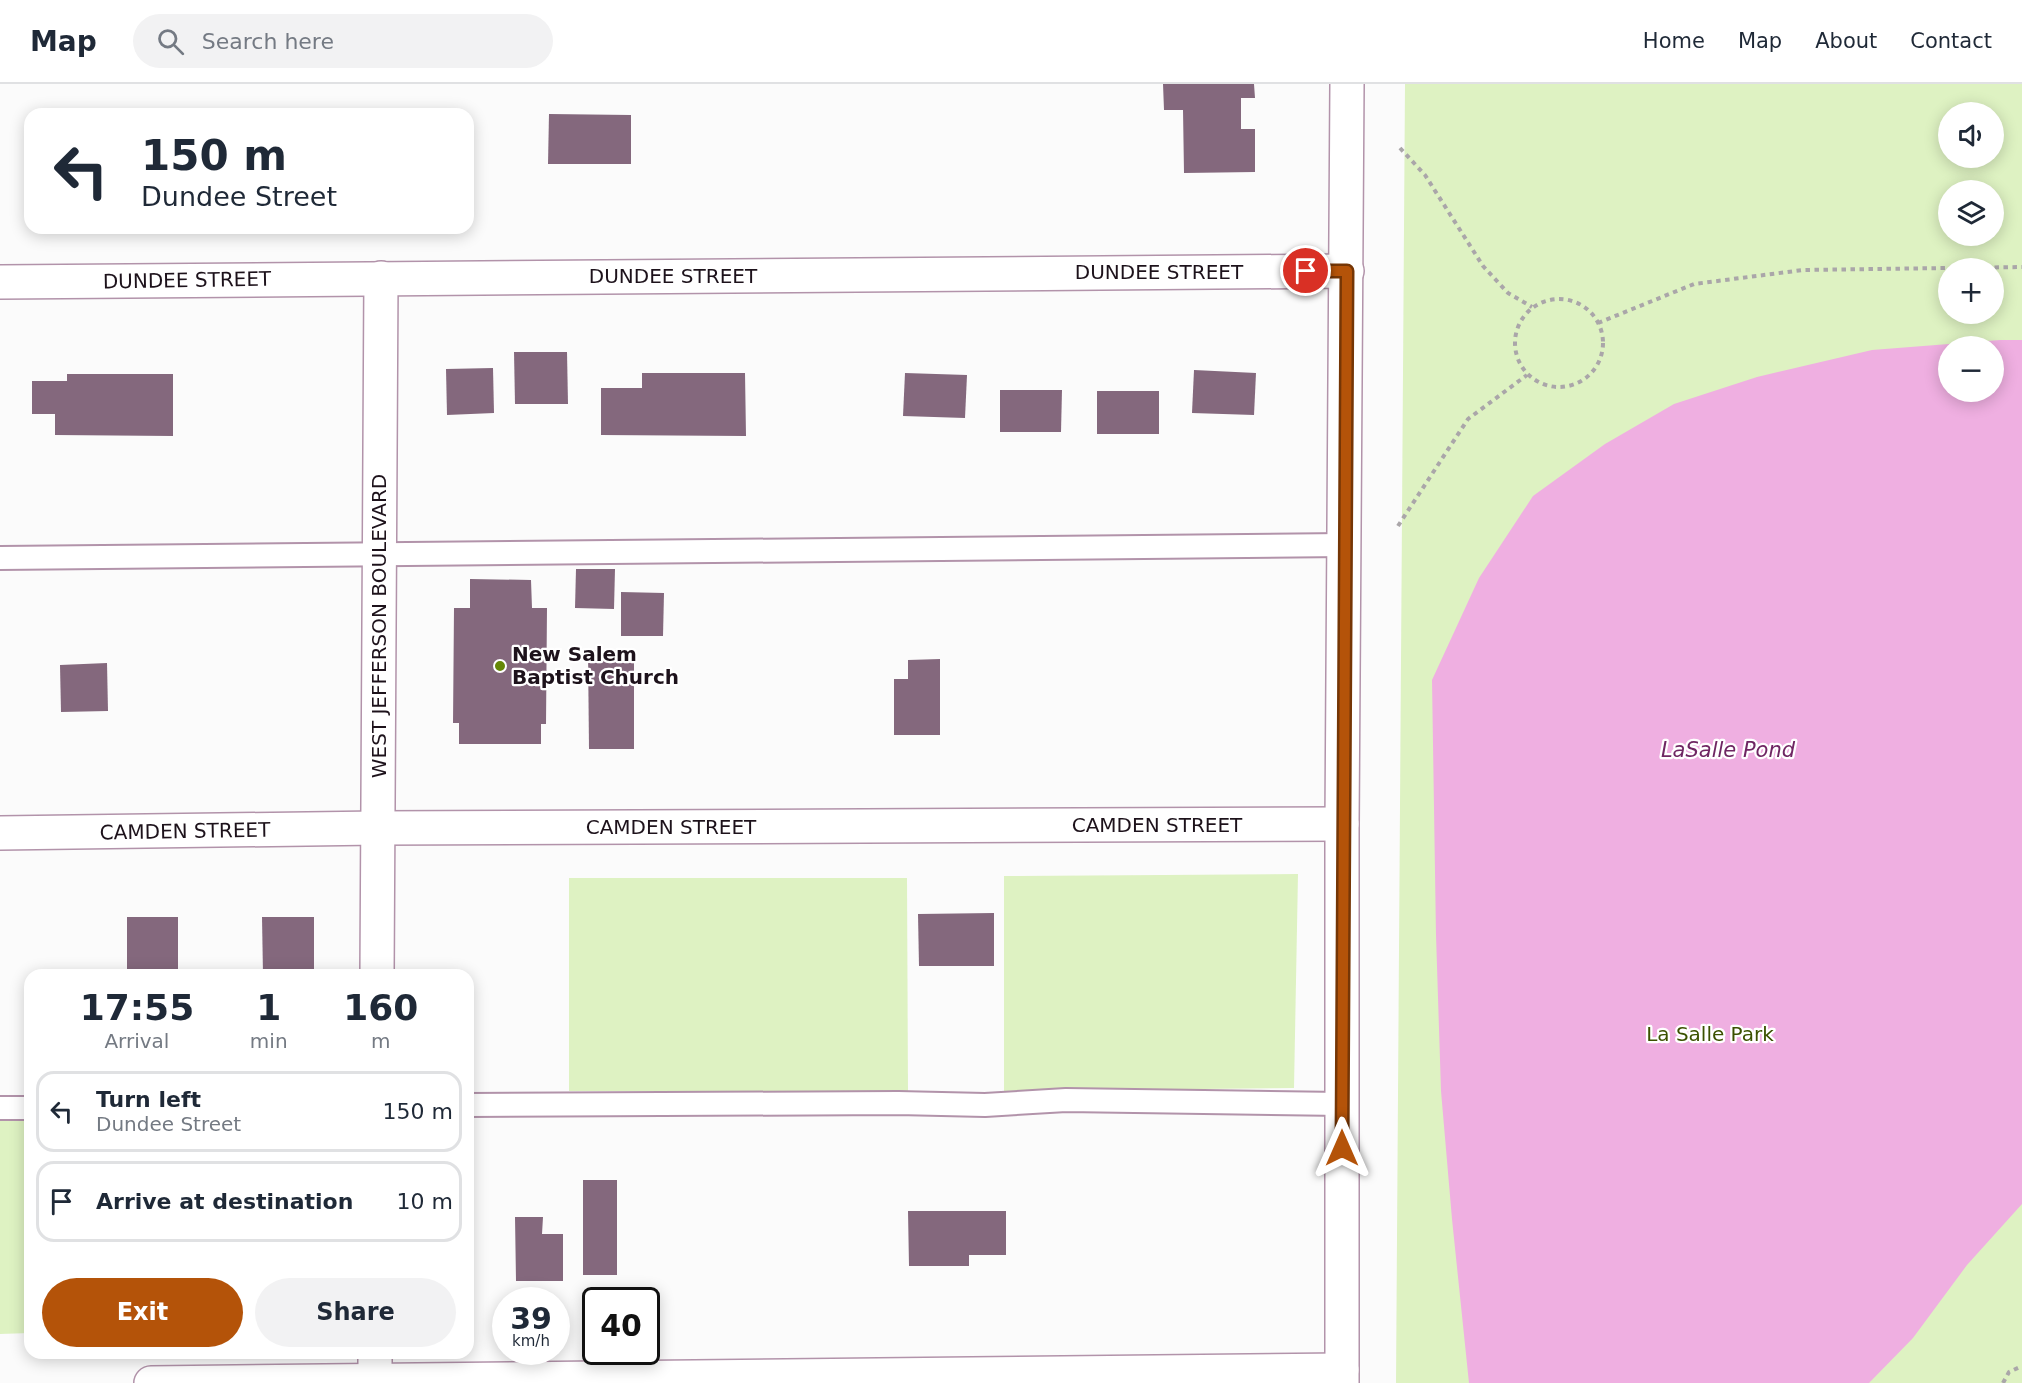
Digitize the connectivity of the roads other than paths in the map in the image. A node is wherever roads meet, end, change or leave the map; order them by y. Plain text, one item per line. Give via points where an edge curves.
1 (1347, 84) edge
2 (1347, 271) junction
3 (381, 278) junction
4 (0, 282) edge
5 (1345, 545) junction
6 (380, 555) junction
7 (0, 558) edge
8 (1342, 824) junction
9 (378, 828) junction
10 (0, 833) edge
11 (377, 969) edge
12 (1342, 1104) junction
13 (474, 1105) edge
14 (0, 1108) edge
15 (24, 1108) edge
16 (375, 1367) edge
17 (1342, 1376) edge
18 (151, 1383) edge

1 - 2 street
2 - 3 street, DUNDEE STREET
2 - 5 street
3 - 4 street, DUNDEE STREET
3 - 6 street, WEST JEFFERSON BOULEVARD
5 - 6 lane
5 - 8 street
6 - 7 lane
6 - 9 street, WEST JEFFERSON BOULEVARD
8 - 9 street, CAMDEN STREET
8 - 12 street
9 - 10 street, CAMDEN STREET
9 - 11 street, WEST JEFFERSON BOULEVARD
12 - 13 lane via 1066,1100 984,1104
12 - 17 street
14 - 15 lane
16 - 17 street
16 - 18 street

